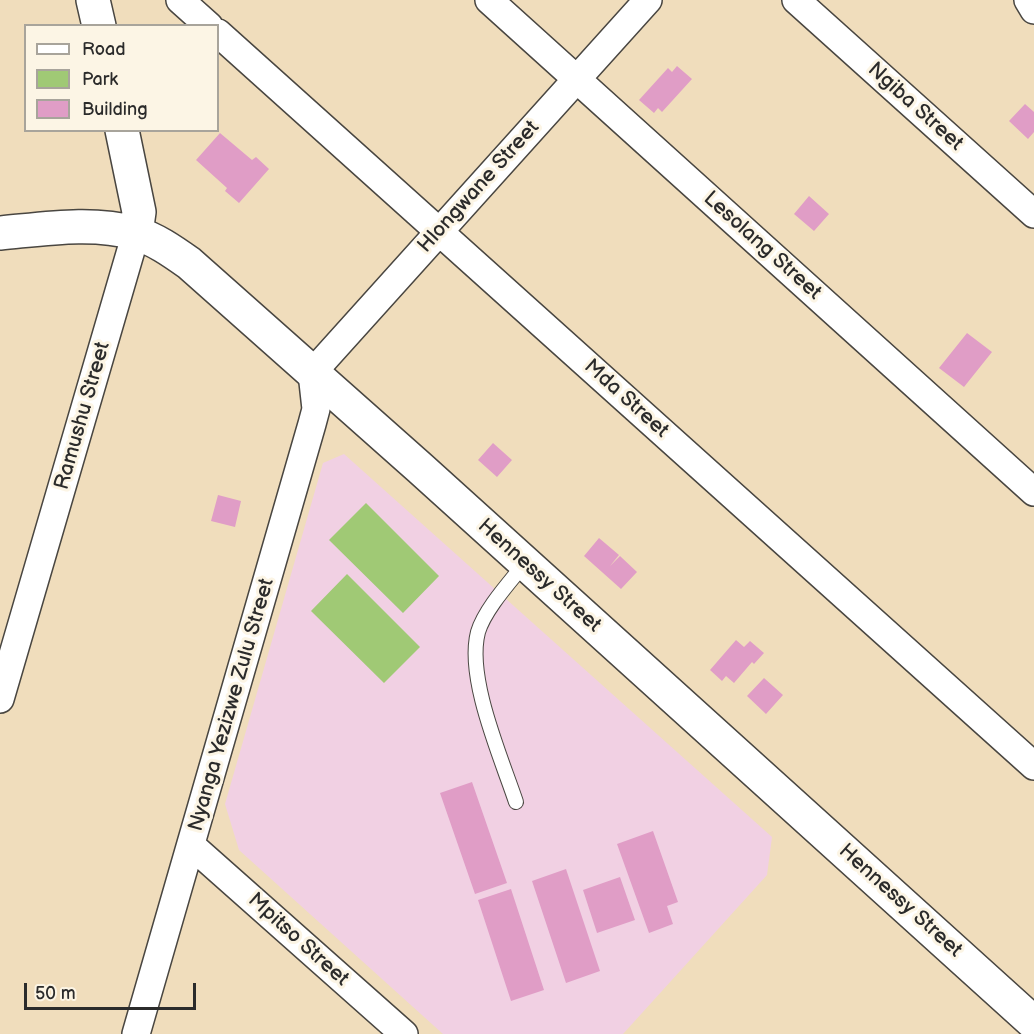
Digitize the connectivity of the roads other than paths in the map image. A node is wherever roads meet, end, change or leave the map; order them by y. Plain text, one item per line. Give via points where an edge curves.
1 (93, 0) edge
2 (180, 0) edge
3 (489, 0) edge
4 (648, 0) edge
5 (796, 0) edge
6 (1028, 0) edge
7 (1034, 10) edge
8 (99, 24) edge
9 (207, 24) edge
10 (219, 34) edge
11 (576, 79) junction
12 (122, 132) edge
13 (1034, 214) edge
14 (440, 231) junction
15 (0, 233) edge
16 (136, 233) junction
17 (312, 374) junction
18 (1034, 492) edge
19 (525, 563) junction
20 (0, 699) edge
21 (1034, 765) edge
22 (516, 802) dead end
23 (192, 846) junction
24 (1034, 1023) edge
25 (136, 1034) edge
26 (404, 1034) edge

1 - 8 street
2 - 9 street
3 - 11 street, Lesolang Street
4 - 11 street, Hlongwane Street
5 - 13 street, Ngiba Street
6 - 7 street
10 - 14 street, Mda Street
11 - 14 street, Hlongwane Street
11 - 18 street, Lesolang Street
12 - 16 street, Ramushu Street via 139,212
14 - 17 street, Hlongwane Street
14 - 21 street, Mda Street
15 - 16 street, Hennessy Street via 64,227
16 - 17 street, Hennessy Street via 189,263
16 - 20 street, Ramushu Street
17 - 19 street, Hennessy Street
17 - 23 street, Nyanga Yezizwe Zulu Street via 316,409
19 - 22 lane via 496,598 479,631 475,658 482,699
19 - 24 street, Hennessy Street
23 - 25 street, Nyanga Yezizwe Zulu Street
23 - 26 street, Mpitso Street

